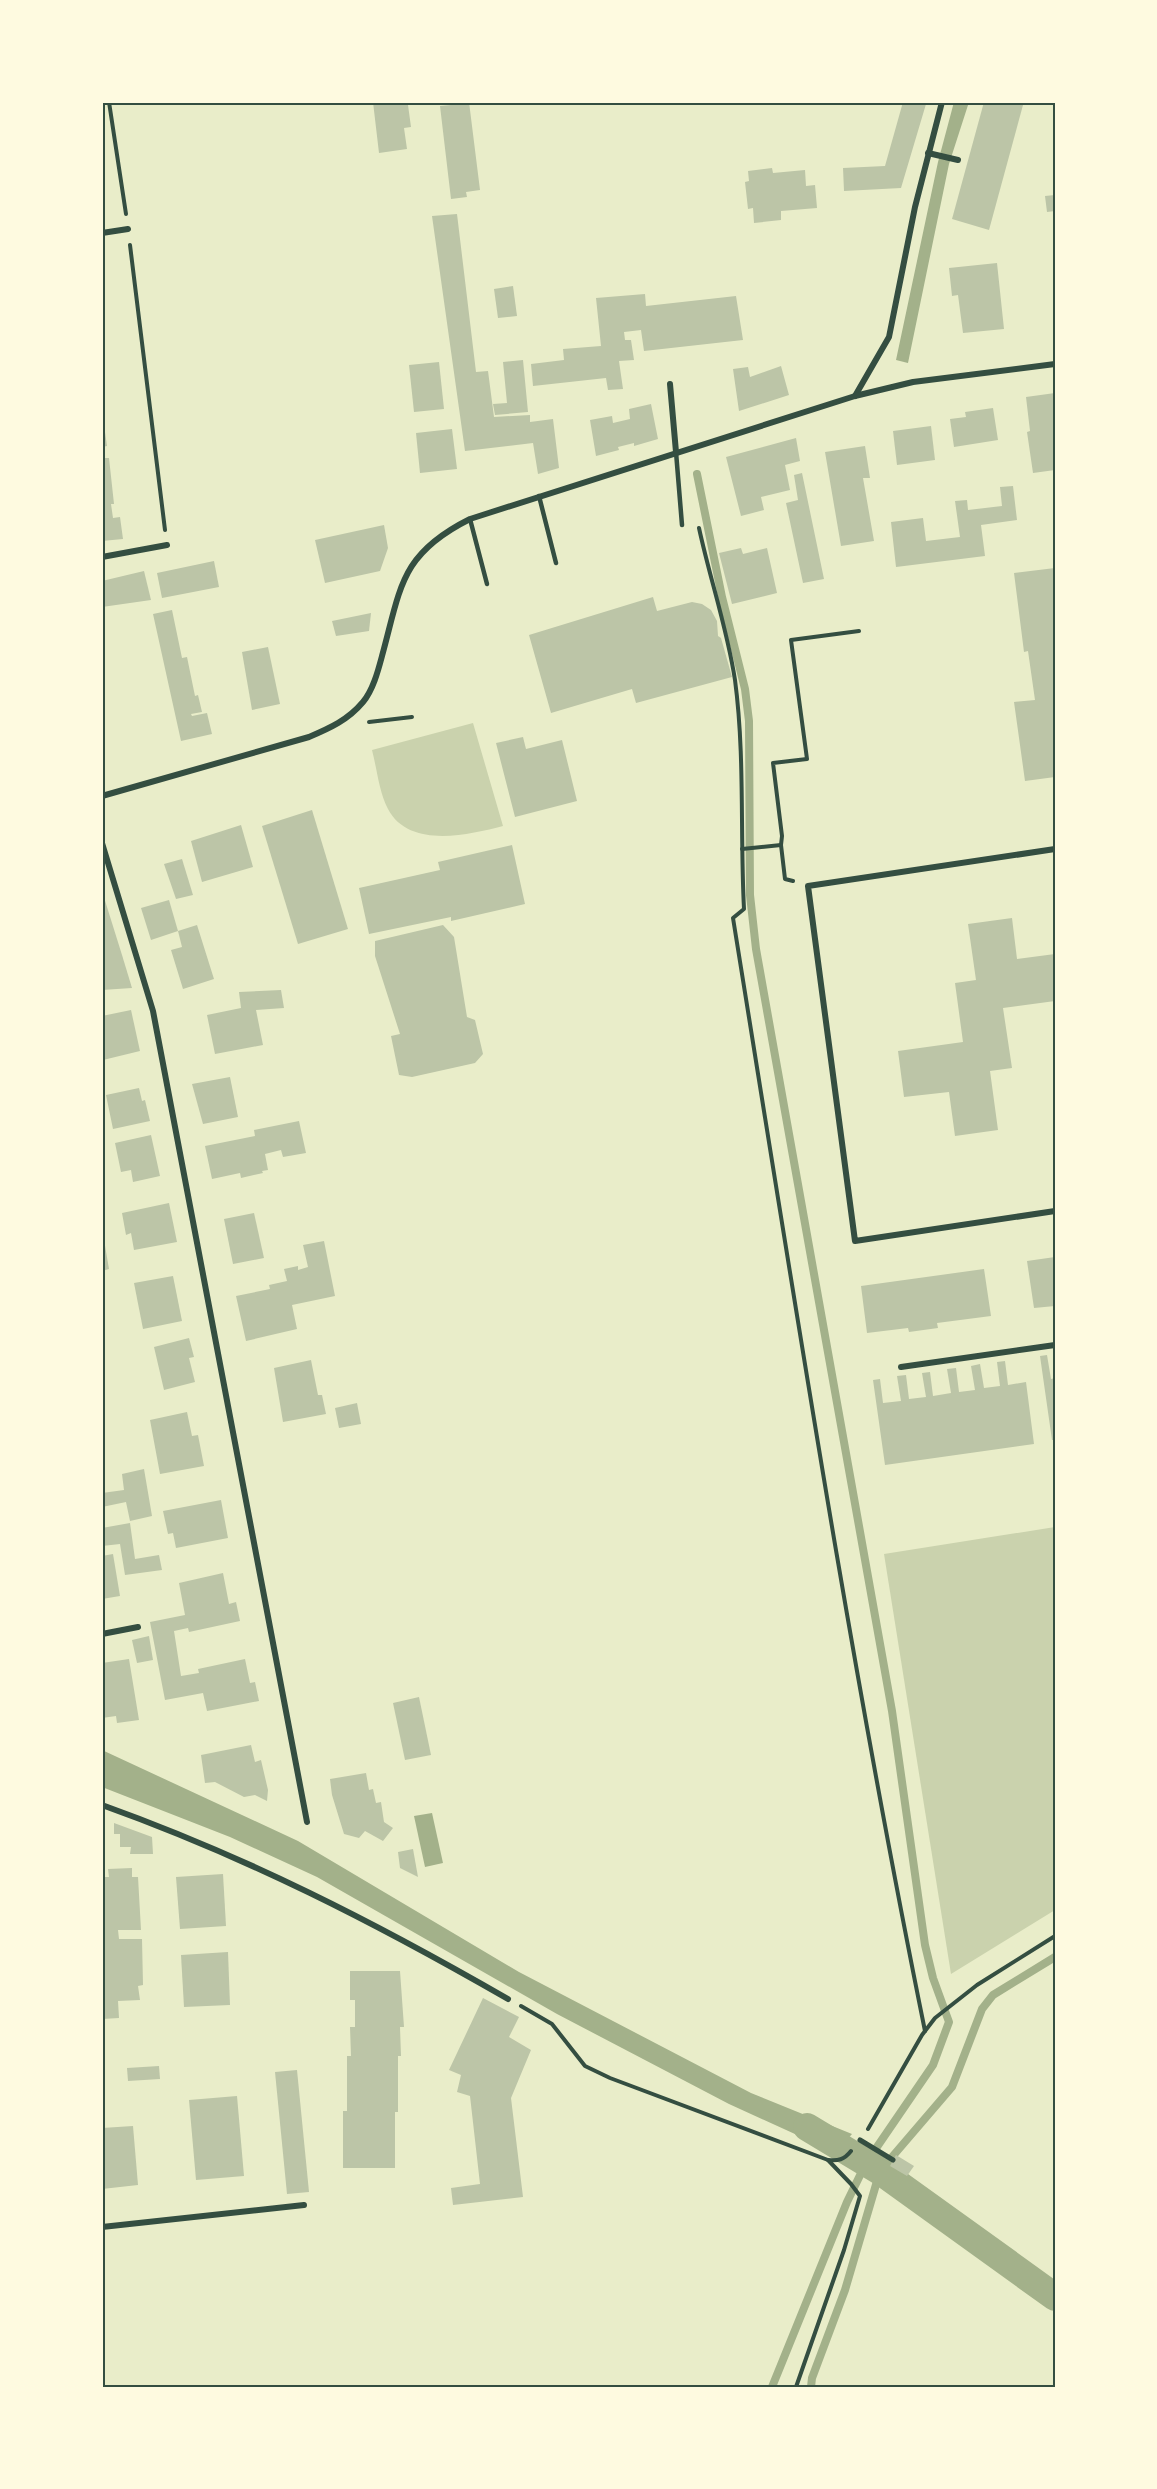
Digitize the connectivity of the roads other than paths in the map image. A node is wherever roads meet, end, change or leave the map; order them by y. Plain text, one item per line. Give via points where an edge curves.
1 (942, 102) edge
2 (928, 153) junction
3 (958, 160) dead end
4 (128, 229) road end
5 (102, 233) edge
6 (1055, 364) edge
7 (670, 384) dead end
8 (855, 396) junction
9 (676, 452) junction
10 (538, 496) junction
11 (470, 519) junction
12 (682, 525) dead end
13 (167, 545) road end
14 (102, 557) edge
15 (556, 563) dead end
16 (487, 584) dead end
17 (102, 796) edge
18 (102, 843) edge
19 (1055, 849) edge
20 (1055, 1211) edge
21 (1055, 1345) edge
22 (901, 1367) dead end
23 (138, 1628) dead end
24 (102, 1634) edge
25 (102, 1805) edge
26 (307, 1822) dead end
27 (507, 1999) road end
28 (860, 2140) road end
29 (893, 2160) dead end
30 (304, 2205) dead end
31 (102, 2227) edge

1 - 2 street
2 - 3 street
2 - 8 street via 888,337
4 - 5 street
6 - 8 street via 913,382
7 - 9 street
8 - 9 street
9 - 10 street
9 - 12 lane
10 - 11 street
10 - 15 lane
11 - 16 lane
11 - 17 street via 432,542 415,561 402,583 374,681 364,701 338,725 309,737
13 - 14 street
18 - 26 street via 153,1011
19 - 20 street via 808,886 855,1241
21 - 22 street
23 - 24 street
25 - 27 street via 188,1837 342,1907
28 - 29 street
30 - 31 street

